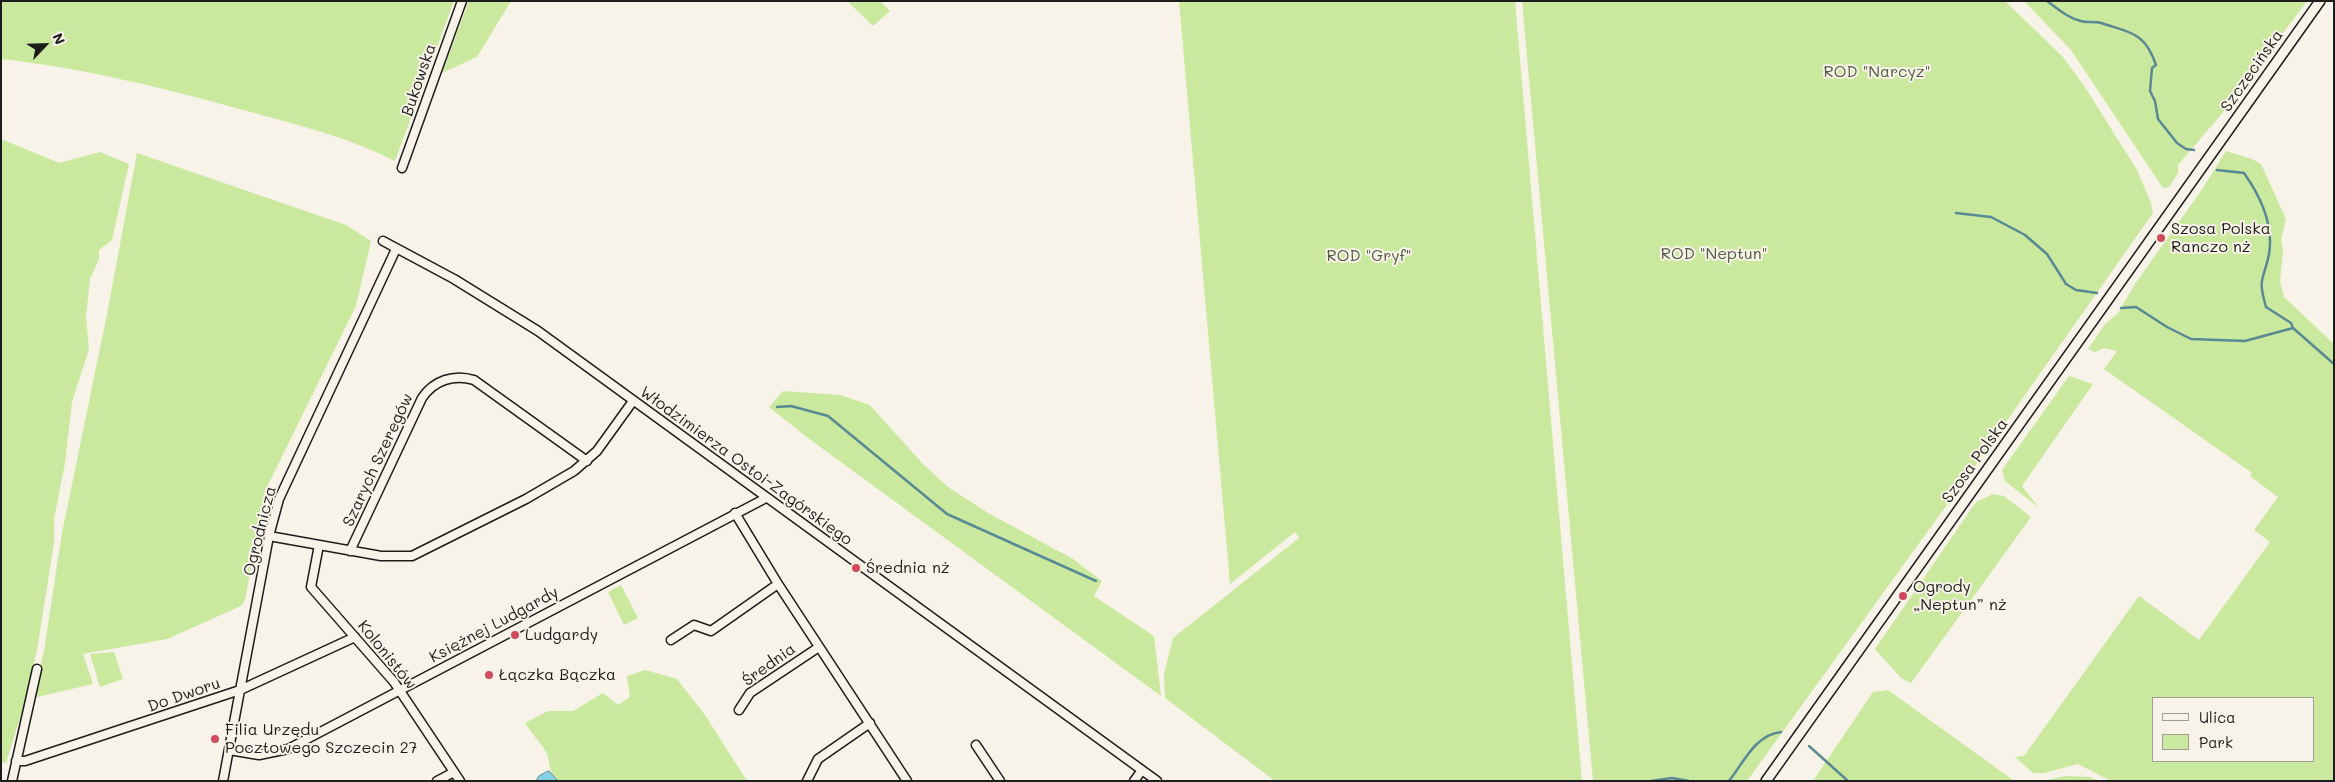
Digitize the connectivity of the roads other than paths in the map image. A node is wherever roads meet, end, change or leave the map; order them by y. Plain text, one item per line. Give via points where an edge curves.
1 (462, 1) edge
2 (2320, 1) edge
3 (2208, 158) joint
4 (402, 168) dead end
5 (384, 241) dead end
6 (396, 249) junction
7 (633, 401) junction
8 (587, 461) junction
9 (766, 498) junction
10 (735, 513) junction
11 (269, 536) junction
12 (319, 545) junction
13 (350, 551) junction
14 (778, 584) junction
15 (355, 637) junction
16 (671, 640) dead end
17 (819, 647) junction
18 (37, 669) dead end
19 (240, 690) junction
20 (400, 690) junction
21 (739, 710) dead end
22 (870, 723) junction
23 (976, 745) dead end
24 (228, 750) junction
25 (16, 761) junction
26 (1142, 770) junction
27 (454, 772) junction
28 (12, 781) edge
29 (223, 781) edge
30 (437, 781) edge
31 (460, 781) edge
32 (807, 781) edge
33 (908, 781) edge
34 (1000, 781) edge
35 (1134, 781) edge
36 (1157, 781) edge
37 (1766, 781) edge

1 - 4 street, Bukowska
2 - 3 street, Szczecińska
3 - 37 street, Szosa Polska
5 - 6 street, Włodzimierza Ostoi-Zagórskiego
6 - 7 street, Włodzimierza Ostoi-Zagórskiego via 510,313
6 - 11 street, Ogrodnicza via 283,488
7 - 8 street
7 - 9 street, Włodzimierza Ostoi-Zagórskiego
8 - 13 street via 526,499 412,556 391,557
8 - 13 street, Szarych Szeregów via 474,380 456,378 440,381 430,387 422,398
9 - 10 street, Księżnej Ludgardy
9 - 26 street, Włodzimierza Ostoi-Zagórskiego
10 - 14 street, Średnia
10 - 20 street, Księżnej Ludgardy
11 - 12 street
11 - 19 street, Ogrodnicza
12 - 13 street
12 - 15 street, Kolonistów via 311,587
14 - 16 street via 711,631 694,625
14 - 17 street, Średnia
15 - 19 street, Do Dworu
15 - 20 street, Kolonistów
17 - 21 street, Średnia via 750,693
17 - 22 street, Średnia
18 - 25 street
19 - 24 street, Ogrodnicza
19 - 25 street, Do Dworu
20 - 24 street, Księżnej Ludgardy via 282,751 259,755
20 - 27 street, Kolonistów
22 - 32 street via 818,759
22 - 33 street, Średnia
23 - 34 street
24 - 29 street, Ogrodnicza
25 - 28 street
26 - 35 street
26 - 36 street, Włodzimierza Ostoi-Zagórskiego
27 - 30 street
27 - 31 street, Kolonistów

